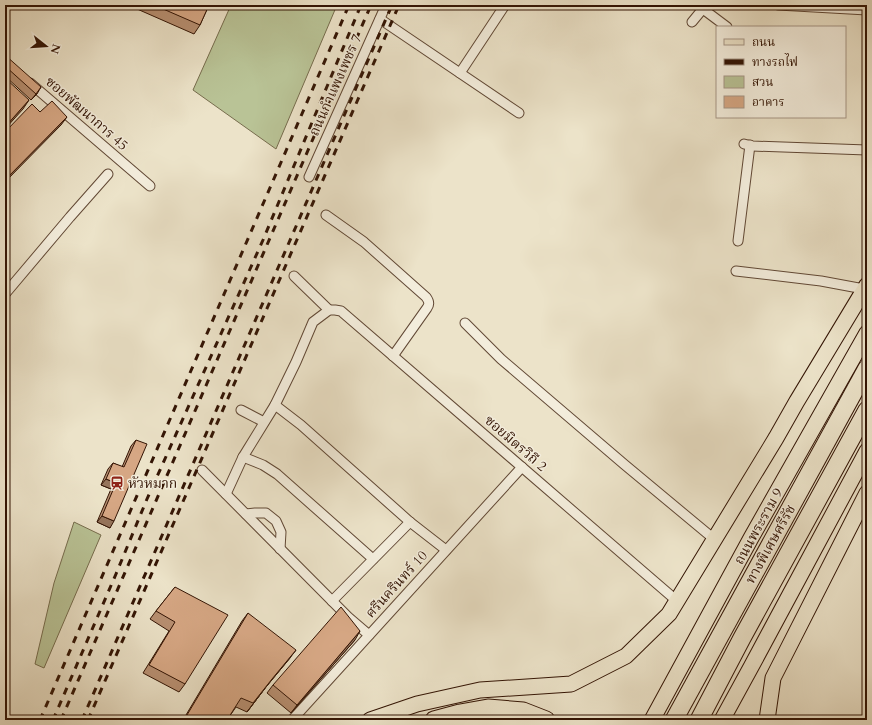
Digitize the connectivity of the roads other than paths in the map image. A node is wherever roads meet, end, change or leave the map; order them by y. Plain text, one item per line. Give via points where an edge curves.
1 (386, 5) edge
2 (505, 5) edge
3 (778, 5) edge
4 (704, 7) edge
5 (865, 8) edge
6 (380, 19) junction
7 (692, 22) dead end
8 (726, 26) edge
9 (460, 73) junction
10 (23, 77) edge
11 (519, 113) dead end
12 (867, 150) edge
13 (108, 174) dead end
14 (309, 177) dead end
15 (150, 186) dead end
16 (326, 215) dead end
17 (738, 241) dead end
18 (736, 271) dead end
19 (294, 276) dead end
20 (866, 287) edge
21 (5, 294) edge
22 (332, 310) junction
23 (465, 322) dead end
24 (867, 333) edge
25 (393, 356) junction
26 (867, 368) edge
27 (275, 405) junction
28 (241, 410) dead end
29 (867, 410) edge
30 (264, 422) junction
31 (867, 452) edge
32 (243, 457) junction
33 (522, 467) junction
34 (202, 470) dead end
35 (867, 493) edge
36 (226, 494) junction
37 (246, 514) junction
38 (410, 522) junction
39 (714, 539) junction
40 (280, 549) junction
41 (446, 550) junction
42 (373, 559) junction
43 (332, 601) junction
44 (677, 601) junction
45 (369, 635) junction
46 (292, 720) edge
47 (370, 720) edge
48 (434, 720) edge
49 (546, 720) edge
50 (652, 720) edge
51 (674, 720) edge
52 (699, 720) edge
53 (722, 720) edge
54 (767, 720) edge

1 - 6 street, ถนนกำแพงเพชร 7
2 - 9 street
3 - 5 street
4 - 7 street
4 - 8 street
6 - 9 street
6 - 14 street, ถนนกำแพงเพชร 7
9 - 11 street
10 - 15 street, ซอยพัฒนาการ 45
12 - 17 street via 747,144
13 - 21 street
16 - 25 street via 364,242 428,301 427,308
18 - 20 street
19 - 22 street, ซอยมิตรวิถี 2
20 - 39 main road
22 - 25 street, ซอยมิตรวิถี 2 via 341,311
22 - 27 street via 313,322
23 - 39 street via 501,359
24 - 50 main road, ถนนพระราม 9
25 - 33 street, ซอยมิตรวิถี 2
26 - 51 highway, ทางพิเศษศรีรัช
27 - 30 street
27 - 38 street
28 - 30 street
29 - 52 highway, ทางพิเศษศรีรัช
30 - 32 street
31 - 53 main road
32 - 36 street
32 - 42 street via 276,474
33 - 41 street, ศรีนครินทร์ 10
33 - 44 street, ซอยมิตรวิถี 2
34 - 36 street
35 - 54 main road via 773,678
36 - 37 street
37 - 40 street
37 - 40 street via 266,513 276,521 281,532
38 - 41 street
38 - 42 street
39 - 44 main road
40 - 43 street
41 - 45 street, ศรีนครินทร์ 10
42 - 43 street
43 - 45 street
44 - 47 main road via 669,614 626,656 571,684 480,690 417,704
45 - 46 street, ศรีนครินทร์ 10
48 - 49 highway via 488,708 523,711

